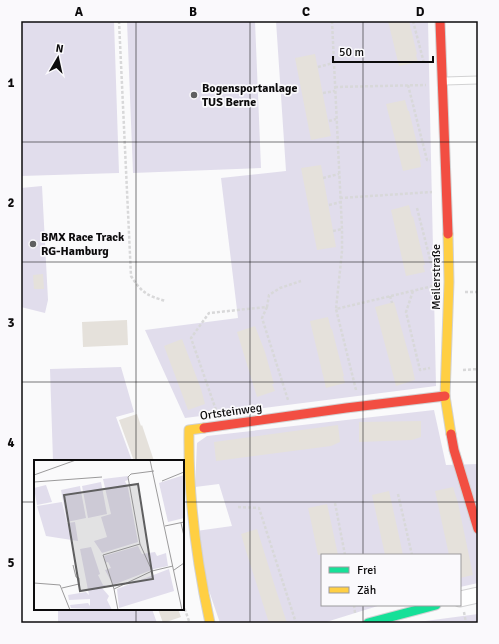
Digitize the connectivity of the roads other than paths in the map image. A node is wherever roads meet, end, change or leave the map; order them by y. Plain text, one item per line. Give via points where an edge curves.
1 (440, 21) edge
2 (478, 80) edge
3 (442, 83) junction
4 (445, 396) junction
5 (478, 529) edge
6 (478, 595) edge
7 (461, 599) edge
8 (432, 606) edge
9 (210, 623) edge
10 (368, 623) edge

1 - 3 street, Meilerstraße
2 - 3 lane
3 - 4 street, Meilerstraße via 449,282
4 - 5 street, Meilerstraße via 454,450
4 - 9 street, Ortsteinweg via 189,430 188,453 193,519 204,600
6 - 7 street
8 - 10 street

